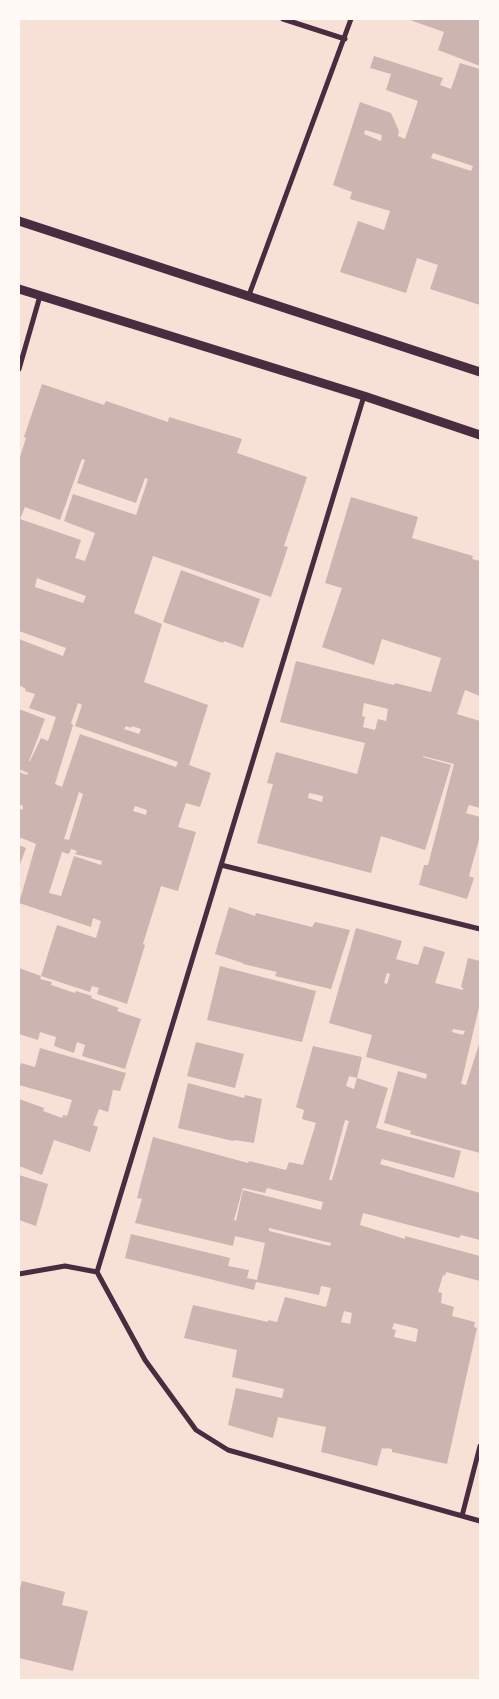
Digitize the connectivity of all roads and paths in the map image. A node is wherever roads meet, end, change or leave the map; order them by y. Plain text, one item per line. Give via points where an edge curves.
1 (283, 19) edge
2 (351, 19) edge
3 (344, 39) junction
4 (19, 221) edge
5 (19, 289) edge
6 (249, 295) junction
7 (40, 296) junction
8 (19, 369) edge
9 (480, 372) edge
10 (364, 396) junction
11 (480, 435) edge
12 (221, 865) junction
13 (480, 929) edge
14 (97, 1272) junction
15 (19, 1274) edge
16 (480, 1446) edge
17 (462, 1516) junction
18 (480, 1522) edge

1 - 3 street
2 - 3 street
3 - 6 street
4 - 6 street
5 - 7 street
6 - 9 street
7 - 8 street
7 - 10 street
10 - 11 street
10 - 12 street
12 - 13 street
12 - 14 street
14 - 15 street via 65,1266
14 - 17 street via 145,1360 196,1430 228,1450
16 - 17 street
17 - 18 street

